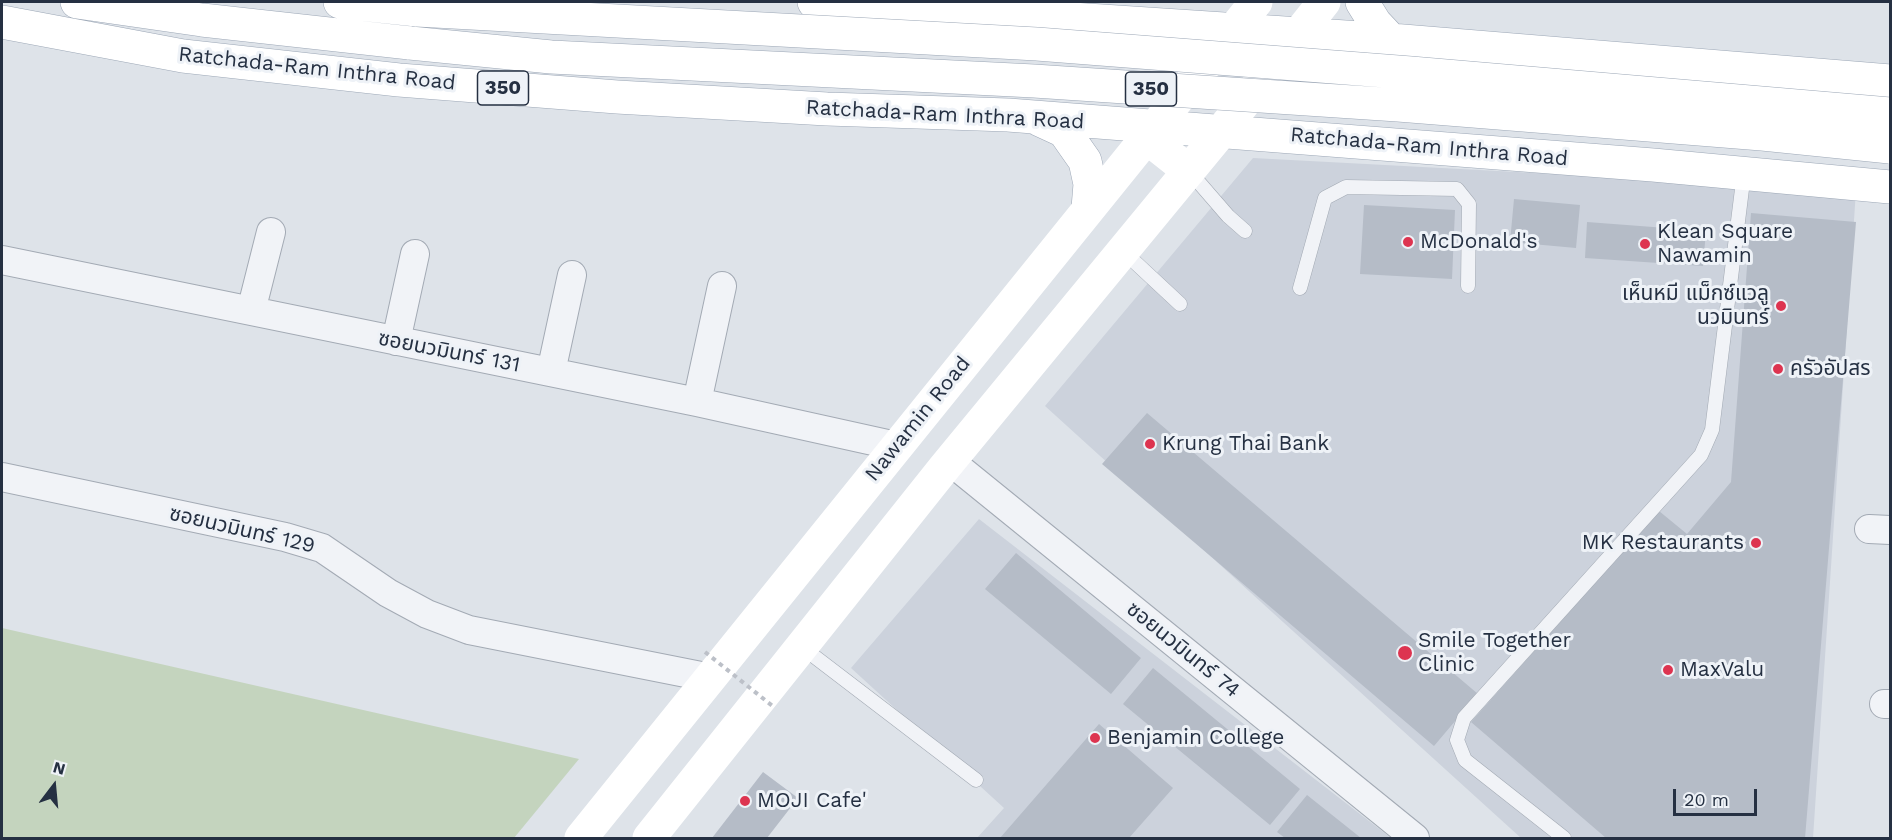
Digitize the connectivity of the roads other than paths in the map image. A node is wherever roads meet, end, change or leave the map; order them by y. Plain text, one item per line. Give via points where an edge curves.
1 (76, 2) edge
2 (340, 2) edge
3 (814, 2) edge
4 (1256, 2) edge
5 (1324, 2) edge
6 (1362, 2) edge
7 (1034, 18) junction
8 (2, 22) edge
9 (1233, 31) junction
10 (1297, 35) junction
11 (1391, 40) junction
12 (1658, 61) junction
13 (1890, 81) edge
14 (1890, 114) edge
15 (1022, 116) junction
16 (1151, 132) junction
17 (1220, 133) junction
18 (1890, 147) edge
19 (1653, 165) junction
20 (1189, 171) junction
21 (1744, 173) junction
22 (1890, 187) edge
23 (1088, 208) junction
24 (1245, 231) dead end
25 (271, 232) dead end
26 (1123, 251) junction
27 (415, 254) dead end
28 (2, 260) edge
29 (572, 276) dead end
30 (722, 286) dead end
31 (1468, 286) dead end
32 (1300, 288) dead end
33 (1180, 304) dead end
34 (251, 311) junction
35 (396, 341) junction
36 (550, 372) junction
37 (697, 402) junction
38 (896, 446) junction
39 (950, 461) junction
40 (2, 477) edge
41 (802, 647) junction
42 (708, 665) junction
43 (976, 780) dead end
44 (582, 838) edge
45 (650, 838) edge
46 (1415, 838) edge
47 (1564, 838) edge

1 - 18 main road, Ratchada-Ram Inthra Road / 350, bridge via 202,20 551,57 1034,81 1398,105
2 - 14 main road, 350, bridge via 417,10 1037,44
3 - 7 main road
4 - 9 main road, Nawamin Road
5 - 10 main road
6 - 11 main road
7 - 9 main road
7 - 15 main road via 1050,30 1057,64
8 - 15 main road, Ratchada-Ram Inthra Road / 350 via 183,56 399,80 628,98
9 - 10 main road
9 - 16 main road, Nawamin Road
10 - 11 main road
10 - 17 main road
11 - 12 main road
12 - 13 main road
12 - 19 main road via 1625,77 1612,113 1623,142
15 - 16 main road, Ratchada-Ram Inthra Road / 350
15 - 23 main road via 1064,131 1085,161 1090,184
16 - 17 main road, Ratchada-Ram Inthra Road / 350
16 - 20 main road
16 - 23 main road, Nawamin Road
17 - 19 main road, Ratchada-Ram Inthra Road / 350
17 - 20 main road
19 - 21 main road, Ratchada-Ram Inthra Road / 350
20 - 24 lane
20 - 26 main road
21 - 22 main road, Ratchada-Ram Inthra Road / 350
21 - 47 lane via 1712,430 1701,455 1464,718 1457,740 1465,760
23 - 38 main road, Nawamin Road
25 - 34 street
26 - 33 lane
26 - 39 main road
27 - 35 street
28 - 34 street, ซอยนวมินทร์ 131
29 - 36 street
30 - 37 street
31 - 32 lane via 1469,204 1457,189 1346,187 1325,198
34 - 35 street, ซอยนวมินทร์ 131
35 - 36 street, ซอยนวมินทร์ 131
36 - 37 street, ซอยนวมินทร์ 131
37 - 38 street, ซอยนวมินทร์ 131
38 - 42 main road, Nawamin Road
39 - 41 main road
39 - 46 street, ซอยนวมินทร์ 74
40 - 42 street, ซอยนวมินทร์ 129 via 322,548 427,614 469,630
41 - 43 lane
41 - 45 main road
42 - 44 main road, Nawamin Road

